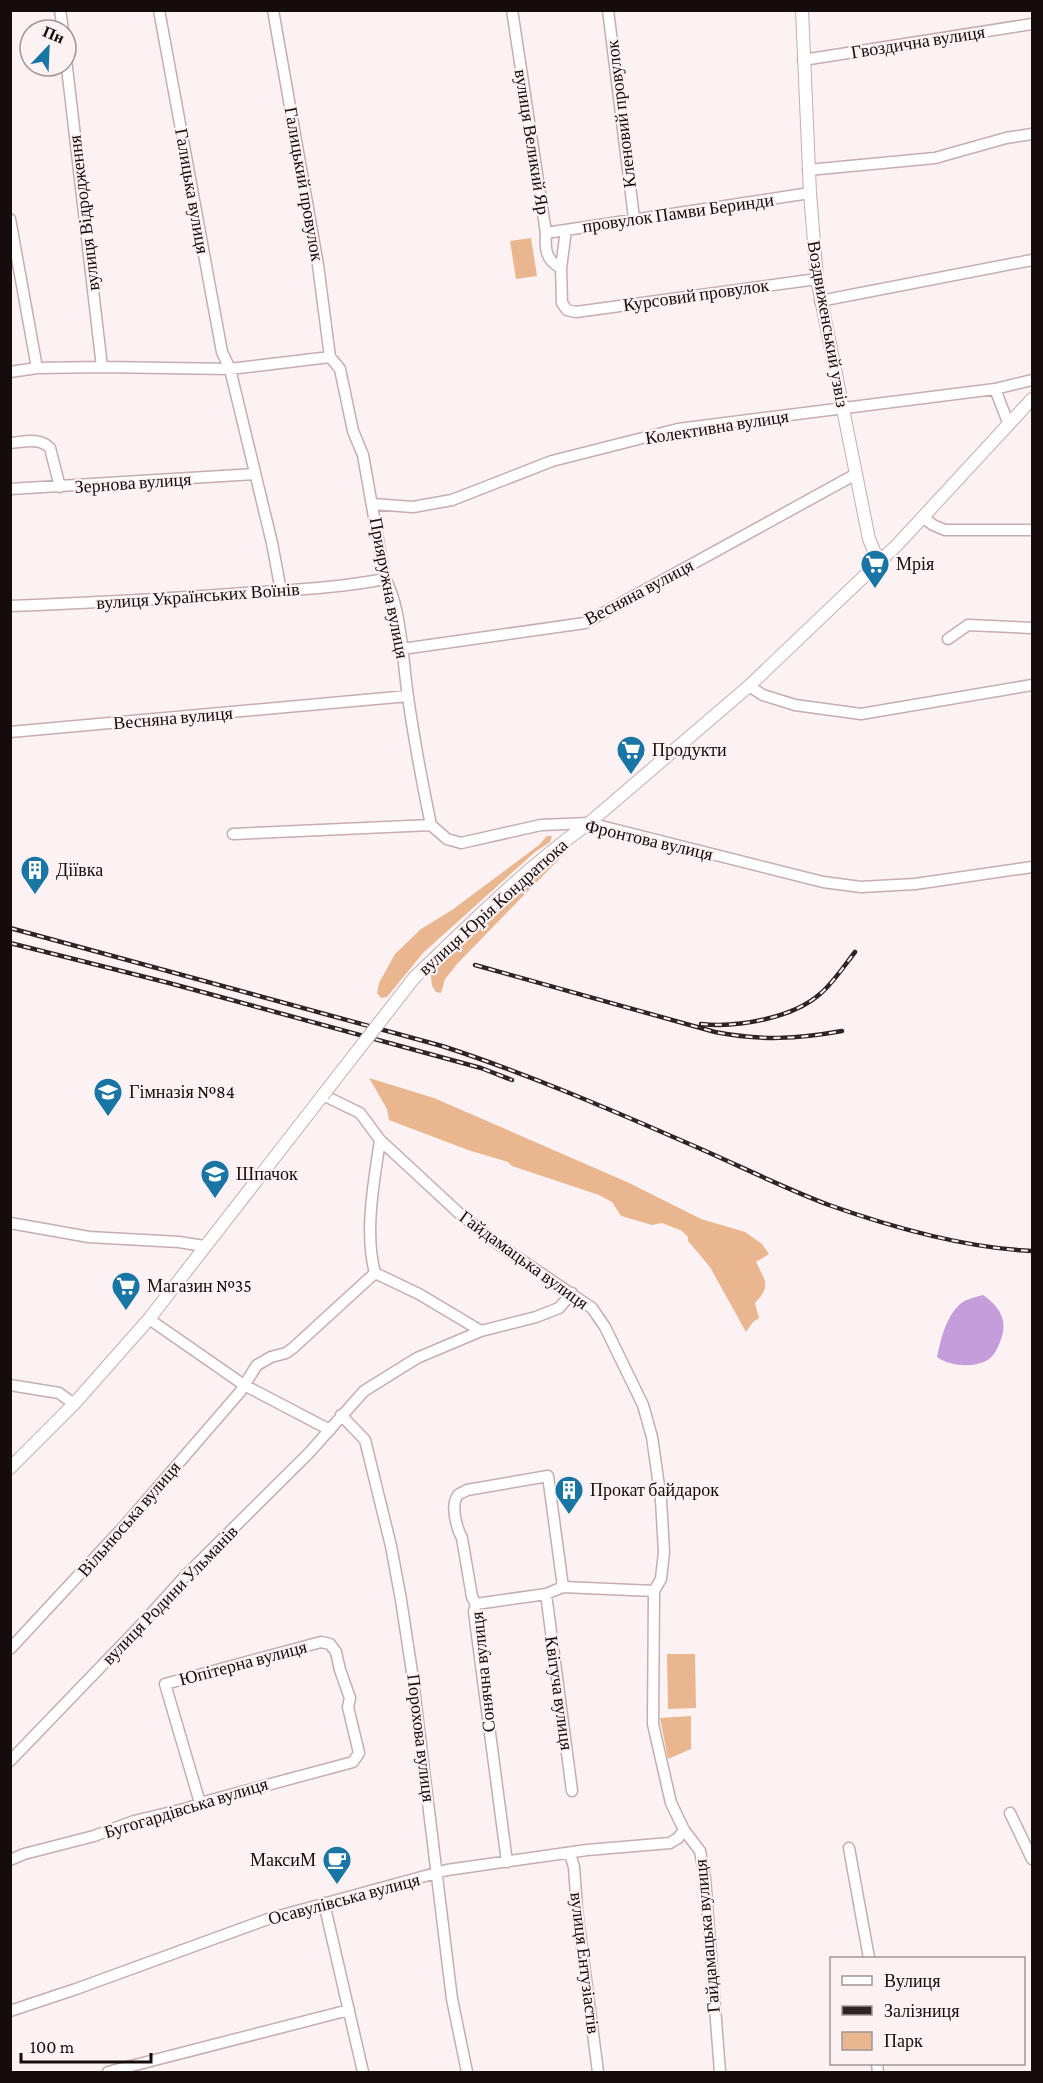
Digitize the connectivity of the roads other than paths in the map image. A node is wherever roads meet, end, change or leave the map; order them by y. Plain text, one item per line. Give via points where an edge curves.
1 (159, 10) edge
2 (273, 10) edge
3 (512, 10) edge
4 (608, 10) edge
5 (802, 10) edge
6 (1032, 24) edge
7 (803, 60) junction
8 (68, 78) edge
9 (1032, 134) edge
10 (808, 170) junction
11 (810, 193) junction
12 (634, 218) junction
13 (10, 219) edge
14 (566, 230) junction
15 (546, 233) junction
16 (1032, 260) edge
17 (561, 268) junction
18 (817, 279) junction
19 (820, 301) junction
20 (576, 312) joint
21 (330, 357) junction
22 (102, 367) junction
23 (37, 368) junction
24 (230, 369) junction
25 (10, 372) edge
26 (1032, 380) edge
27 (995, 389) junction
28 (1032, 399) edge
29 (842, 410) junction
30 (1009, 424) junction
31 (10, 443) edge
32 (255, 474) junction
33 (856, 474) junction
34 (60, 487) junction
35 (10, 489) edge
36 (373, 504) junction
37 (924, 518) junction
38 (1032, 530) edge
39 (881, 560) junction
40 (385, 579) junction
41 (281, 591) junction
42 (10, 606) edge
43 (1032, 628) edge
44 (948, 639) dead end
45 (402, 649) junction
46 (1032, 685) edge
47 (749, 686) junction
48 (408, 696) junction
49 (10, 732) edge
50 (589, 823) junction
51 (431, 825) junction
52 (233, 834) dead end
53 (1032, 867) edge
54 (323, 1095) junction
55 (380, 1140) junction
56 (10, 1223) edge
57 (204, 1246) junction
58 (375, 1273) junction
59 (573, 1293) junction
60 (149, 1319) junction
61 (481, 1331) junction
62 (10, 1385) edge
63 (244, 1385) junction
64 (74, 1404) junction
65 (341, 1415) junction
66 (330, 1430) junction
67 (10, 1468) edge
68 (562, 1587) junction
69 (654, 1591) junction
70 (546, 1594) junction
71 (476, 1604) junction
72 (10, 1649) edge
73 (359, 1753) joint
74 (10, 1761) edge
75 (572, 1791) dead end
76 (200, 1803) junction
77 (1010, 1813) dead end
78 (684, 1830) junction
79 (849, 1848) dead end
80 (570, 1854) junction
81 (1032, 1859) edge
82 (10, 1860) edge
83 (507, 1862) junction
84 (438, 1873) junction
85 (324, 1903) junction
86 (869, 1957) edge
87 (349, 2010) junction
88 (10, 2011) edge
89 (108, 2073) edge
90 (363, 2073) edge
91 (467, 2073) edge
92 (598, 2073) edge
93 (720, 2073) edge

1 - 24 street, Галицька вулиця via 222,352
2 - 21 street, Галицький провулок via 318,265
3 - 15 street, вулиця Великий Яр
4 - 12 street, Кленовий провулок
5 - 7 street, Воздвиженський узвіз
6 - 7 street, Гвоздична вулиця
7 - 10 street, Воздвиженський узвіз
8 - 22 street, вулиця Відродження
9 - 10 street via 935,158
10 - 11 street, Воздвиженський узвіз
11 - 12 street, провулок Памви Беринди
11 - 18 street, Воздвиженський узвіз
12 - 14 street, провулок Памви Беринди
13 - 23 street
14 - 15 street, провулок Памви Беринди
14 - 17 street, вулиця Великий Яр
15 - 17 street, вулиця Великий Яр via 546,255
16 - 19 street
17 - 20 street, вулиця Великий Яр via 562,303 567,310
18 - 19 street, Воздвиженський узвіз
18 - 20 street, Курсовий провулок
19 - 29 street, Воздвиженський узвіз
21 - 24 street
21 - 36 street, Прияружна вулиця via 340,369
22 - 23 street
22 - 24 street
23 - 25 street
24 - 32 street, Галицька вулиця
26 - 27 street, Колективна вулиця
27 - 29 street, Колективна вулиця
27 - 30 street
28 - 30 street, вулиця Юрія Кондратюка
29 - 33 street, Воздвиженський узвіз
29 - 36 street, Колективна вулиця via 678,429 552,461 452,500 413,507
30 - 37 street, вулиця Юрія Кондратюка
31 - 34 street via 46,443
32 - 34 street, Зернова вулиця
32 - 41 street, Галицька вулиця
33 - 39 street, Воздвиженський узвіз via 869,539
33 - 45 street, Весняна вулиця via 585,623
34 - 35 street, Зернова вулиця
36 - 40 street, Прияружна вулиця
37 - 38 street via 945,530
37 - 39 street, вулиця Юрія Кондратюка
39 - 47 street, вулиця Юрія Кондратюка
40 - 41 street, вулиця Українських Воїнів
40 - 45 street, Прияружна вулиця via 391,589
41 - 42 street, вулиця Українських Воїнів
43 - 44 street via 968,625
45 - 48 street, Прияружна вулиця
46 - 47 street via 861,714 795,705
47 - 50 street, вулиця Юрія Кондратюка
48 - 49 street, Весняна вулиця
48 - 51 street, Прияружна вулиця
50 - 51 street, Фронтова вулиця via 541,825 461,843 447,839
50 - 53 street, Фронтова вулиця via 823,882 861,886 915,884
50 - 54 street, вулиця Юрія Кондратюка, bridge via 562,842 414,978
51 - 52 street
54 - 55 street, Гайдамацька вулиця via 360,1113
54 - 57 street, вулиця Юрія Кондратюка
55 - 58 street via 372,1201 371,1258
55 - 59 street, Гайдамацька вулиця via 461,1215
56 - 57 street via 89,1237
57 - 60 street, вулиця Юрія Кондратюка
58 - 61 street
58 - 63 street, Вільнюська вулиця via 293,1348 257,1365
59 - 61 street, вулиця Родини Ульманів via 559,1308
59 - 69 street, Гайдамацька вулиця via 592,1308 605,1327 643,1405 652,1437 664,1552 661,1579
60 - 63 street
60 - 64 street, вулиця Юрія Кондратюка
61 - 65 street, вулиця Родини Ульманів via 417,1358 364,1391
62 - 64 street via 59,1393
63 - 66 street
63 - 72 street, Вільнюська вулиця via 126,1524
64 - 67 street, вулиця Юрія Кондратюка
65 - 66 street, вулиця Родини Ульманів
65 - 84 street, Порохова вулиця via 364,1440 391,1546
66 - 74 street, вулиця Родини Ульманів
68 - 69 street
68 - 70 street
68 - 71 street, Сонячна вулиця via 548,1476 466,1490 454,1504 471,1597
69 - 78 street, Гайдамацька вулиця via 653,1724 671,1803
70 - 71 street
70 - 75 street, Квітуча вулиця
71 - 83 street, Сонячна вулиця
73 - 76 street, Бугогардівська вулиця via 353,1762
73 - 76 street, Юпітерна вулиця via 348,1707 350,1698 330,1644 321,1642 165,1684
76 - 82 street, Бугогардівська вулиця
77 - 81 street
78 - 80 street, Осавулівська вулиця via 670,1843
78 - 93 street, Гайдамацька вулиця via 700,1851 705,1878
79 - 86 street
80 - 83 street, Осавулівська вулиця
80 - 92 street, вулиця Ентузіастів
83 - 84 street, Осавулівська вулиця
84 - 85 street, Осавулівська вулиця
84 - 91 street, Порохова вулиця via 452,1999
85 - 87 street
85 - 88 street, Осавулівська вулиця via 268,1919
87 - 89 street
87 - 90 street

